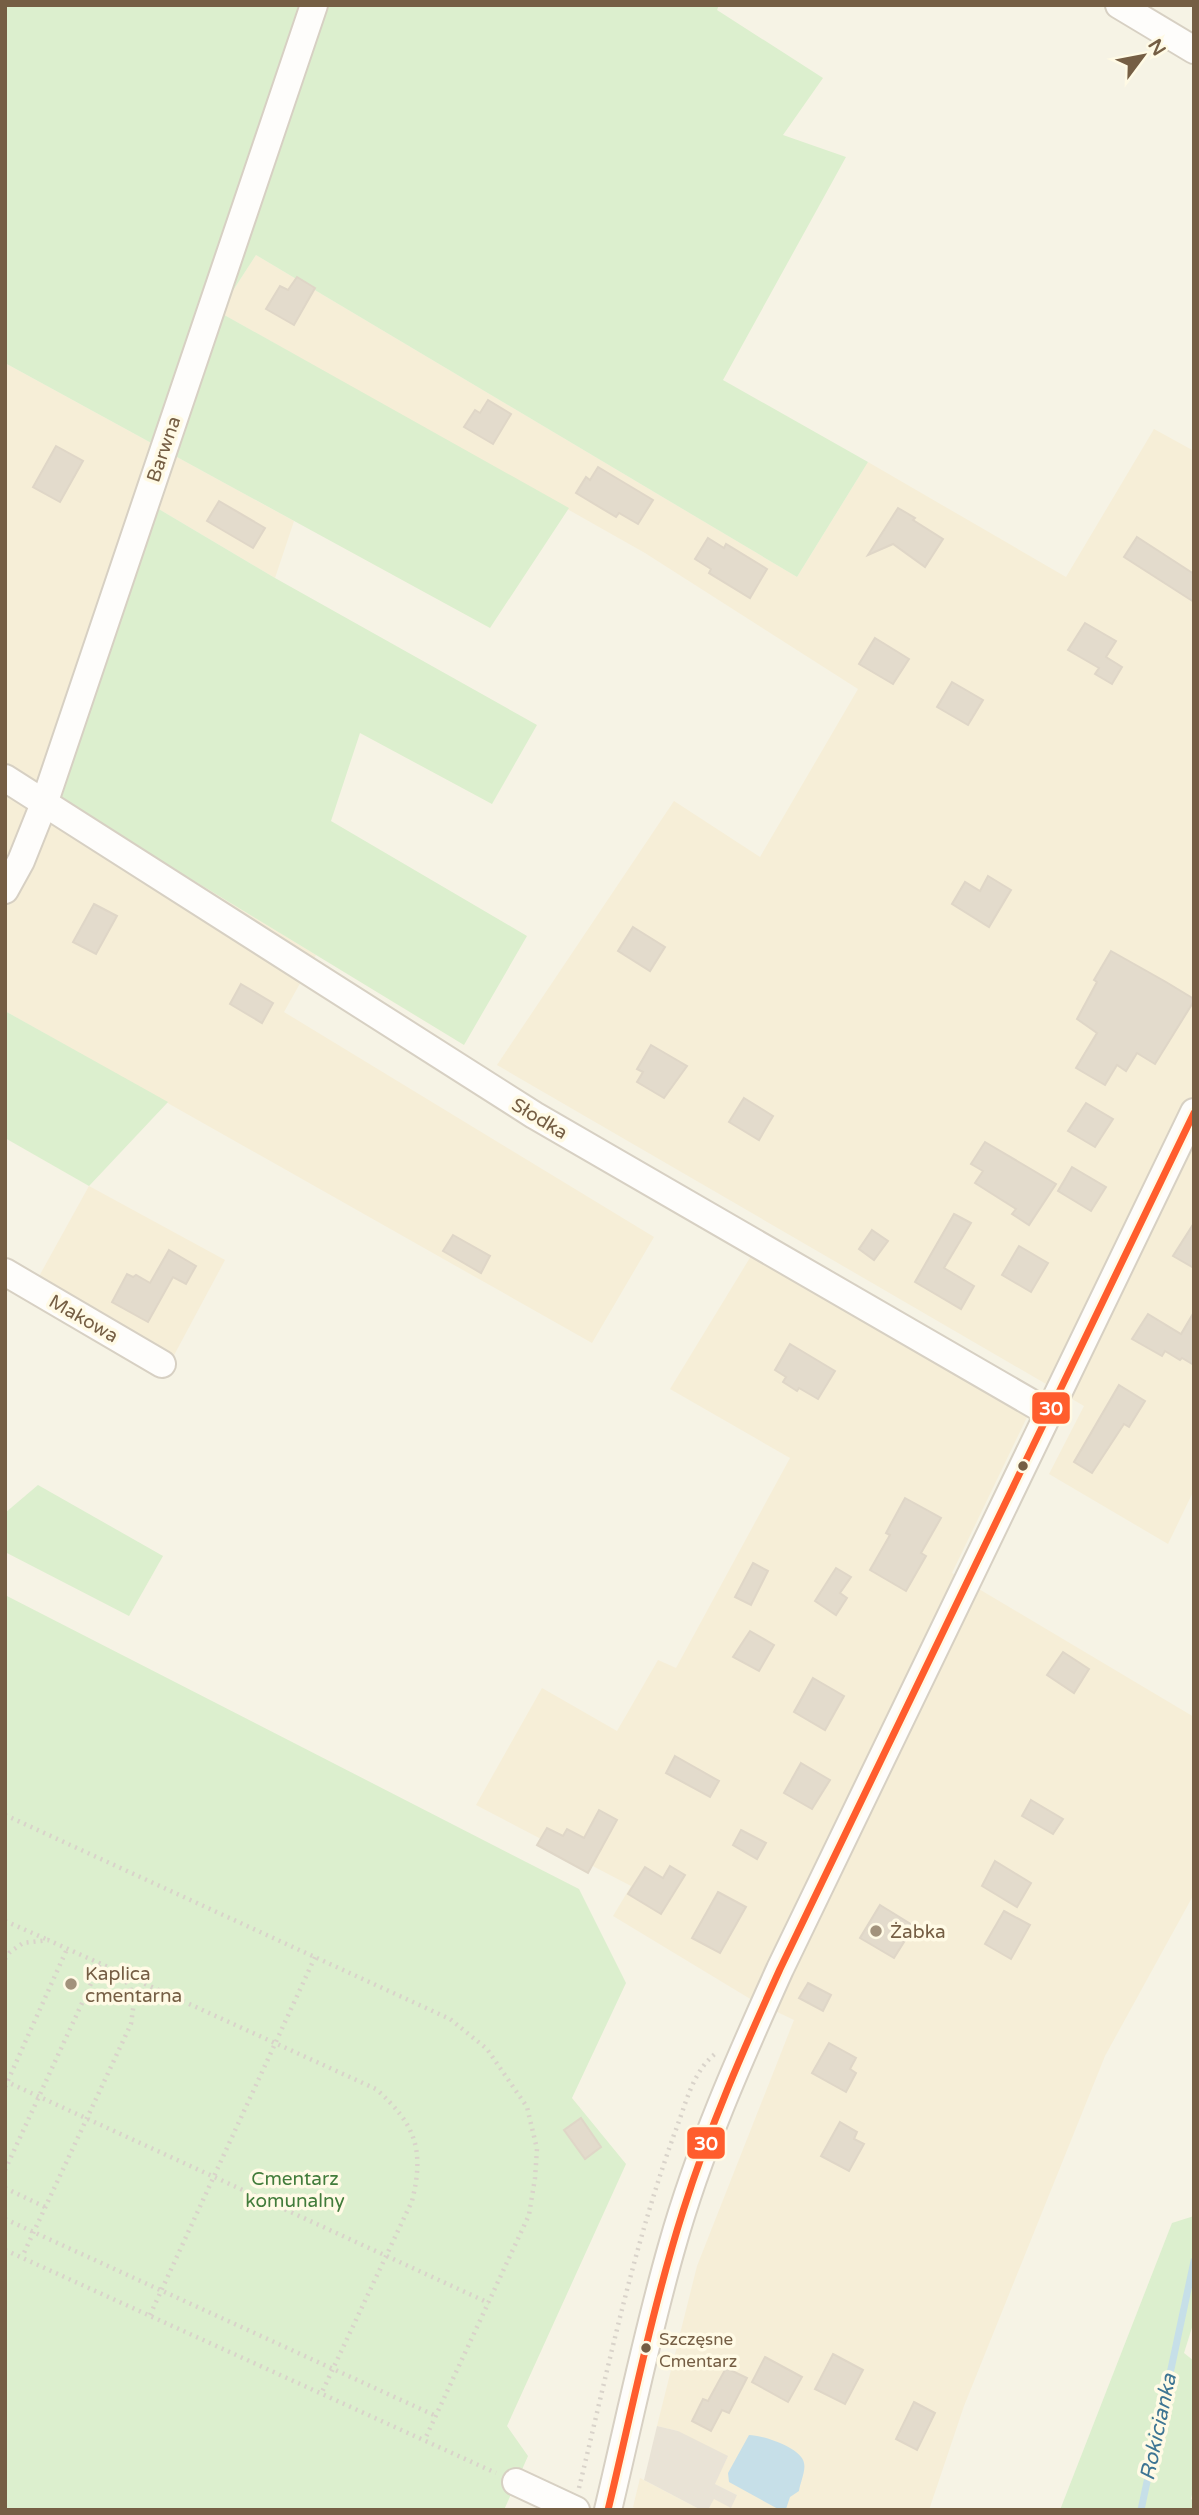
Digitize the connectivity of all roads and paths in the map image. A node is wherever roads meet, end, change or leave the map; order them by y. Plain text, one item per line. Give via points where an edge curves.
1 (314, 5) edge
2 (1119, 5) edge
3 (1194, 50) edge
4 (5, 778) edge
5 (45, 801) junction
6 (5, 890) edge
7 (1194, 1112) edge
8 (5, 1272) edge
9 (162, 1364) dead end
10 (1049, 1413) junction
11 (5, 1815) edge
12 (5, 1921) edge
13 (48, 1940) junction
14 (67, 1949) junction
15 (315, 1957) junction
16 (5, 1959) edge
17 (100, 1964) junction
18 (119, 1972) junction
19 (276, 2043) junction
20 (6, 2083) edge
21 (39, 2096) junction
22 (87, 2118) junction
23 (5, 2170) edge
24 (214, 2176) junction
25 (5, 2188) edge
26 (45, 2207) junction
27 (5, 2219) edge
28 (33, 2232) junction
29 (5, 2249) edge
30 (387, 2256) junction
31 (22, 2257) junction
32 (161, 2290) junction
33 (489, 2302) junction
34 (150, 2315) junction
35 (333, 2369) junction
36 (322, 2392) junction
37 (436, 2416) junction
38 (425, 2439) junction
39 (516, 2482) joint
40 (576, 2510) edge
41 (608, 2510) edge

1 - 5 street, Barwna
2 - 3 street
4 - 5 street, Słodka
5 - 6 street, Barwna
5 - 10 street, Słodka via 534,1115
7 - 10 street
8 - 9 street, Makowa
10 - 41 street via 730,2079 671,2248
11 - 15 path
12 - 13 path
13 - 14 path
13 - 16 path via 23,1943
14 - 17 path
14 - 20 path
15 - 19 path
15 - 33 path via 450,2019 487,2049 527,2107 537,2149 529,2215
17 - 18 path
17 - 21 path
18 - 19 path
18 - 22 path via 131,1987 133,2015
19 - 24 path
19 - 30 path via 376,2089 408,2125 415,2140 418,2179
20 - 21 path
21 - 22 path
21 - 23 path
22 - 24 path
22 - 26 path
24 - 30 path
24 - 32 path
25 - 26 path
26 - 28 path
27 - 28 path
28 - 31 path
28 - 32 path
29 - 31 path
30 - 33 path
30 - 35 path
31 - 34 path
32 - 34 path
32 - 35 path
33 - 37 path
34 - 36 path
35 - 36 path
35 - 37 path
36 - 38 path
37 - 38 path
38 - 39 path
39 - 40 street

